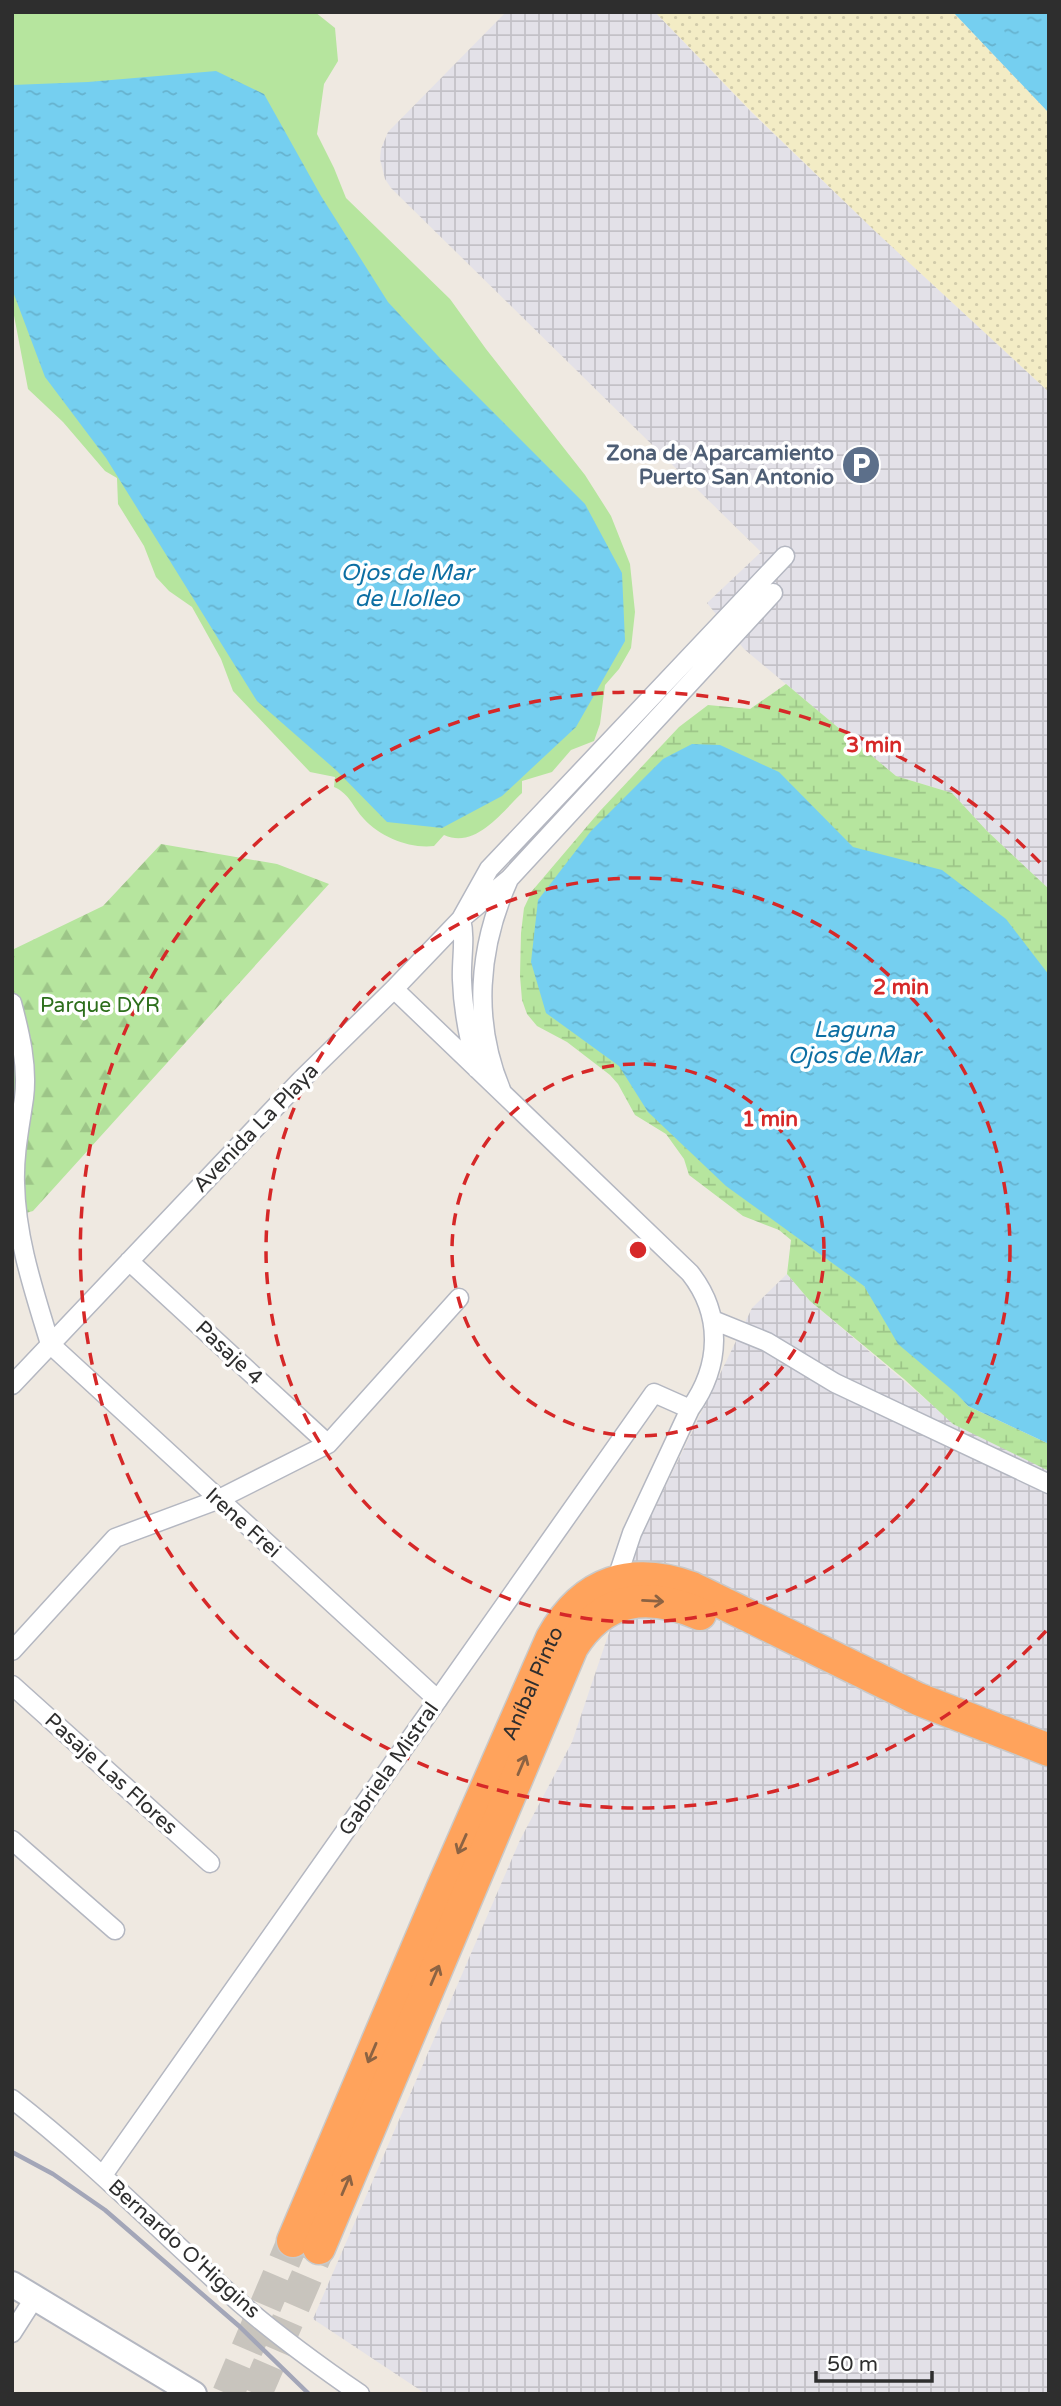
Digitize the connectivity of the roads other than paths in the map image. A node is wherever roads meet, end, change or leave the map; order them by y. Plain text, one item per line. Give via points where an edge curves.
1 (785, 556) dead end
2 (773, 593) dead end
3 (509, 879) junction
4 (461, 919) junction
5 (394, 989) junction
6 (12, 1003) edge
7 (478, 1072) junction
8 (505, 1098) junction
9 (129, 1261) junction
10 (459, 1298) dead end
11 (713, 1320) junction
12 (50, 1345) junction
13 (12, 1385) edge
14 (690, 1409) junction
15 (328, 1444) junction
16 (1049, 1484) edge
17 (217, 1500) junction
18 (614, 1595) junction
19 (12, 1651) edge
20 (12, 1685) edge
21 (438, 1700) junction
22 (1049, 1750) edge
23 (1049, 1770) edge
24 (12, 1840) edge
25 (210, 1863) dead end
26 (115, 1930) dead end
27 (12, 2099) edge
28 (103, 2175) junction
29 (306, 2244) tunnel mouth
30 (12, 2284) edge
31 (34, 2297) junction
32 (12, 2333) edge
33 (194, 2394) edge
34 (360, 2394) edge

1 - 4 street via 489,869
2 - 3 street
3 - 4 street, Avenida La Playa
3 - 8 street via 487,942 482,986 489,1051
4 - 5 street, Avenida La Playa
4 - 7 street via 463,1001
5 - 7 street
5 - 9 street, Avenida La Playa
6 - 12 street via 24,1072 16,1209 25,1262
7 - 8 street
8 - 11 street via 690,1273
9 - 12 street, Avenida La Playa
9 - 15 street, Pasaje 4
10 - 15 street
11 - 14 street via 712,1367
11 - 16 street via 767,1342 835,1383
12 - 13 street, Avenida La Playa
12 - 17 street, Irene Frei
14 - 18 street via 632,1532
14 - 21 street, Gabriela Mistral via 654,1394
15 - 17 street
17 - 19 street via 115,1538
17 - 21 street, Irene Frei
18 - 22 highway, Aníbal Pinto via 647,1577 692,1588 918,1699
18 -> 23 highway, Aníbal Pinto via 674,1604 699,1614 896,1711
18 - 29 highway, Aníbal Pinto via 604,1585 580,1601 552,1638 443,1887
20 - 25 street, Pasaje Las Flores
21 - 28 street, Gabriela Mistral
24 - 26 street
27 - 28 street, Bernardo O'Higgins
28 - 34 street, Bernardo O'Higgins via 241,2303
30 - 31 street
31 - 32 street
31 - 33 street

